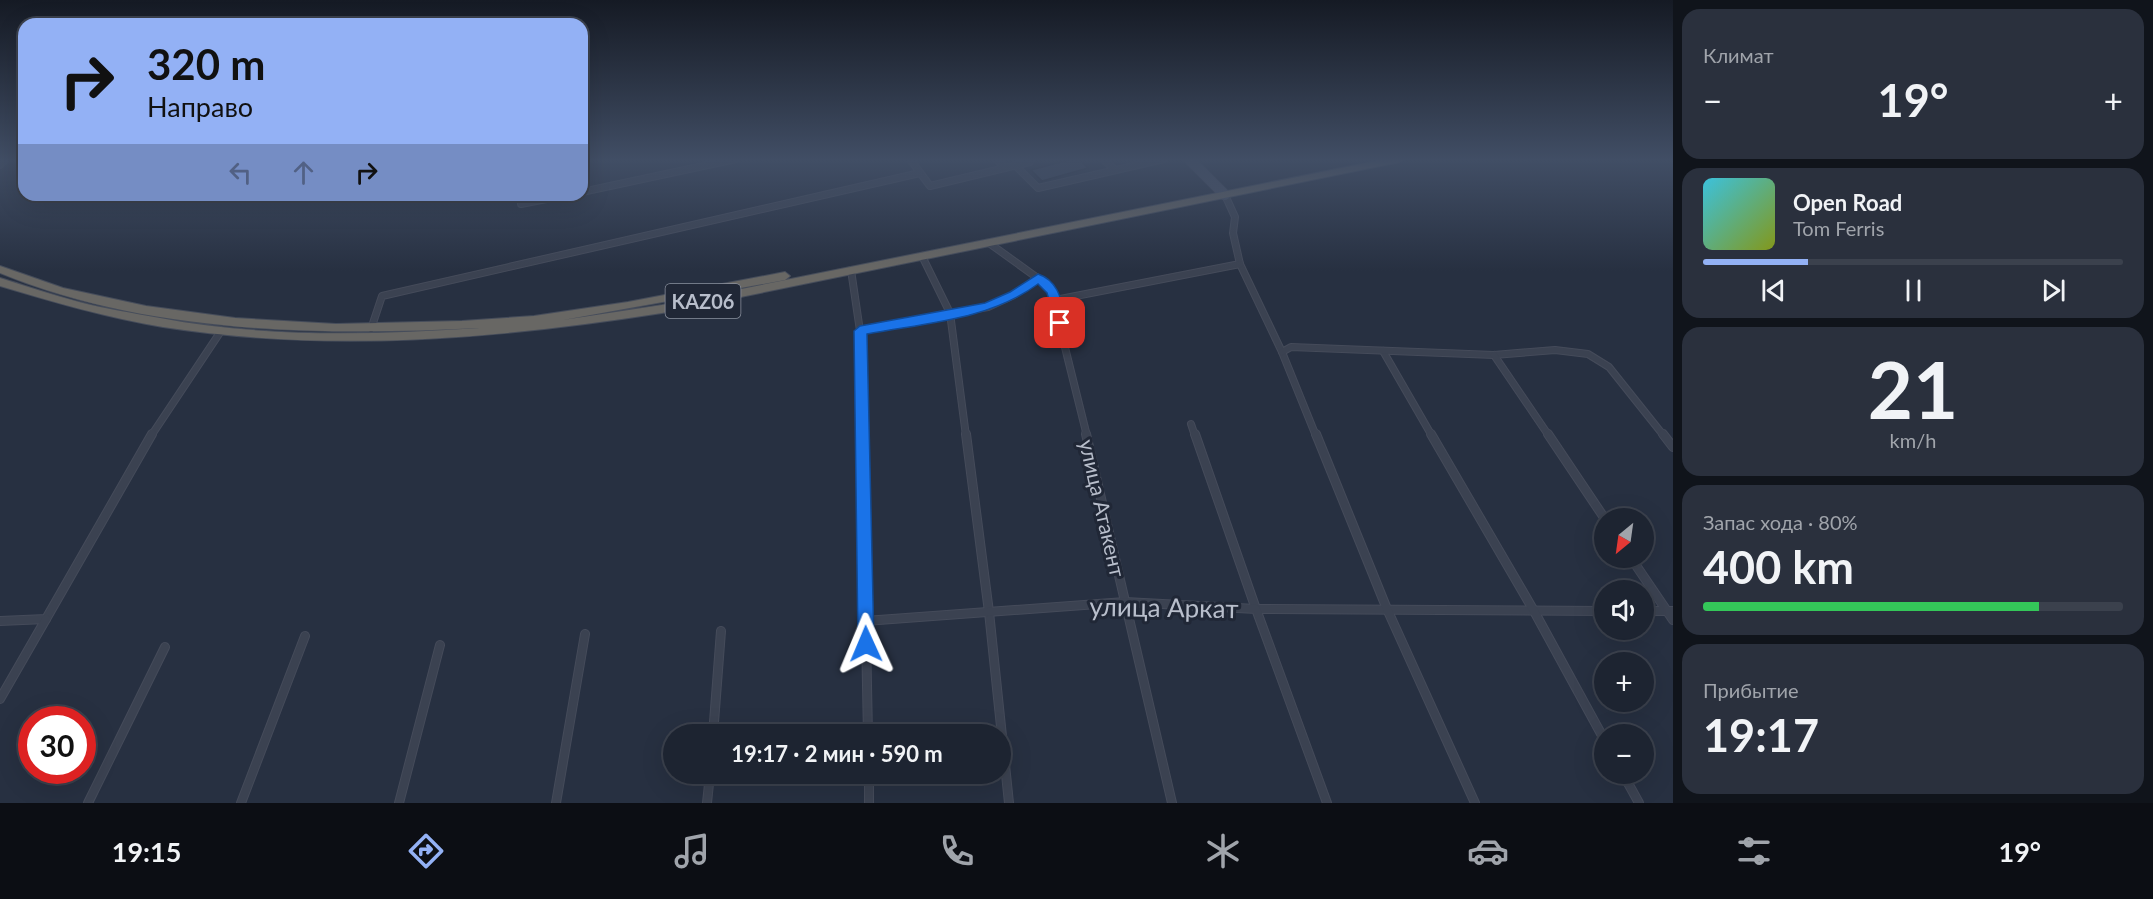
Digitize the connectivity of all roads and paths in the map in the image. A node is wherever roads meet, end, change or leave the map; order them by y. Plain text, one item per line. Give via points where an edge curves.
1 (818, 196) edge
2 (1204, 196) edge
3 (1206, 196) edge
4 (1224, 196) edge
5 (536, 201) edge
6 (521, 204) dead end
7 (989, 243) junction
8 (922, 256) junction
9 (1240, 264) junction
10 (0, 269) edge
11 (851, 270) junction
12 (1038, 278) junction
13 (0, 282) edge
14 (1055, 300) junction
15 (660, 304) junction
16 (950, 313) junction
17 (370, 329) junction
18 (221, 331) junction
19 (860, 331) junction
20 (1383, 351) junction
21 (1282, 352) junction
22 (1494, 355) junction
23 (1191, 424) dead end
24 (1673, 447) edge
25 (1598, 508) edge
26 (1638, 568) edge
27 (1125, 602) junction
28 (1256, 609) junction
29 (1387, 609) junction
30 (1534, 611) junction
31 (1594, 611) edge
32 (1654, 611) edge
33 (1670, 611) edge
34 (989, 612) junction
35 (46, 620) junction
36 (1673, 620) edge
37 (0, 621) edge
38 (866, 621) junction
39 (721, 631) dead end
40 (585, 634) dead end
41 (304, 636) dead end
42 (440, 645) dead end
43 (165, 647) dead end
44 (0, 699) edge
45 (714, 724) edge
46 (868, 724) edge
47 (1596, 724) edge
48 (709, 784) edge
49 (869, 784) edge
50 (1629, 784) edge
51 (88, 803) edge
52 (241, 803) edge
53 (399, 803) edge
54 (556, 803) edge
55 (708, 803) edge
56 (869, 803) edge
57 (1010, 803) edge
58 (1172, 803) edge
59 (1327, 803) edge
60 (1476, 803) edge
61 (1639, 803) edge

1 - 17 street via 382,296
2 - 15 highway, KАZ06
3 - 7 highway, KАZ06
4 - 9 street via 1235,218 1233,232
5 - 6 street
7 - 8 highway, KАZ06
7 - 12 street, улица Атакент
8 - 11 highway, KАZ06
8 - 16 street
9 - 14 street
9 - 21 street
10 - 17 highway, KАZ06 via 56,289 137,308 218,321
11 - 15 highway, KАZ06
11 - 19 street
12 - 14 street, улица Атакент via 1050,287
12 - 16 street via 988,307
13 - 18 highway, KАZ06 via 86,308
14 - 27 street, улица Атакент
15 - 17 highway, KАZ06 via 532,320
15 - 18 highway, KАZ06 via 585,322 471,335 368,339
16 - 19 street
16 - 34 street
18 - 35 street via 165,414
19 - 38 street
20 - 21 street via 1291,346
20 - 22 street
20 - 30 street
21 - 29 street
22 - 24 street via 1555,350 1588,354 1609,367
22 - 25 street
23 - 28 street
26 - 33 street
27 - 28 street, улица Аркат
27 - 34 street, улица Аркат
27 - 58 street, улица Атакент
28 - 29 street
28 - 59 street, улица Аркат
29 - 30 street
29 - 60 street
30 - 31 street
30 - 47 street
32 - 33 street
33 - 36 street
34 - 38 street, улица Аркат
34 - 57 street
35 - 37 street
35 - 44 street
38 - 46 street
39 - 45 street
40 - 54 street
41 - 52 street
42 - 53 street
43 - 51 street
48 - 55 street
49 - 56 street
50 - 61 street

